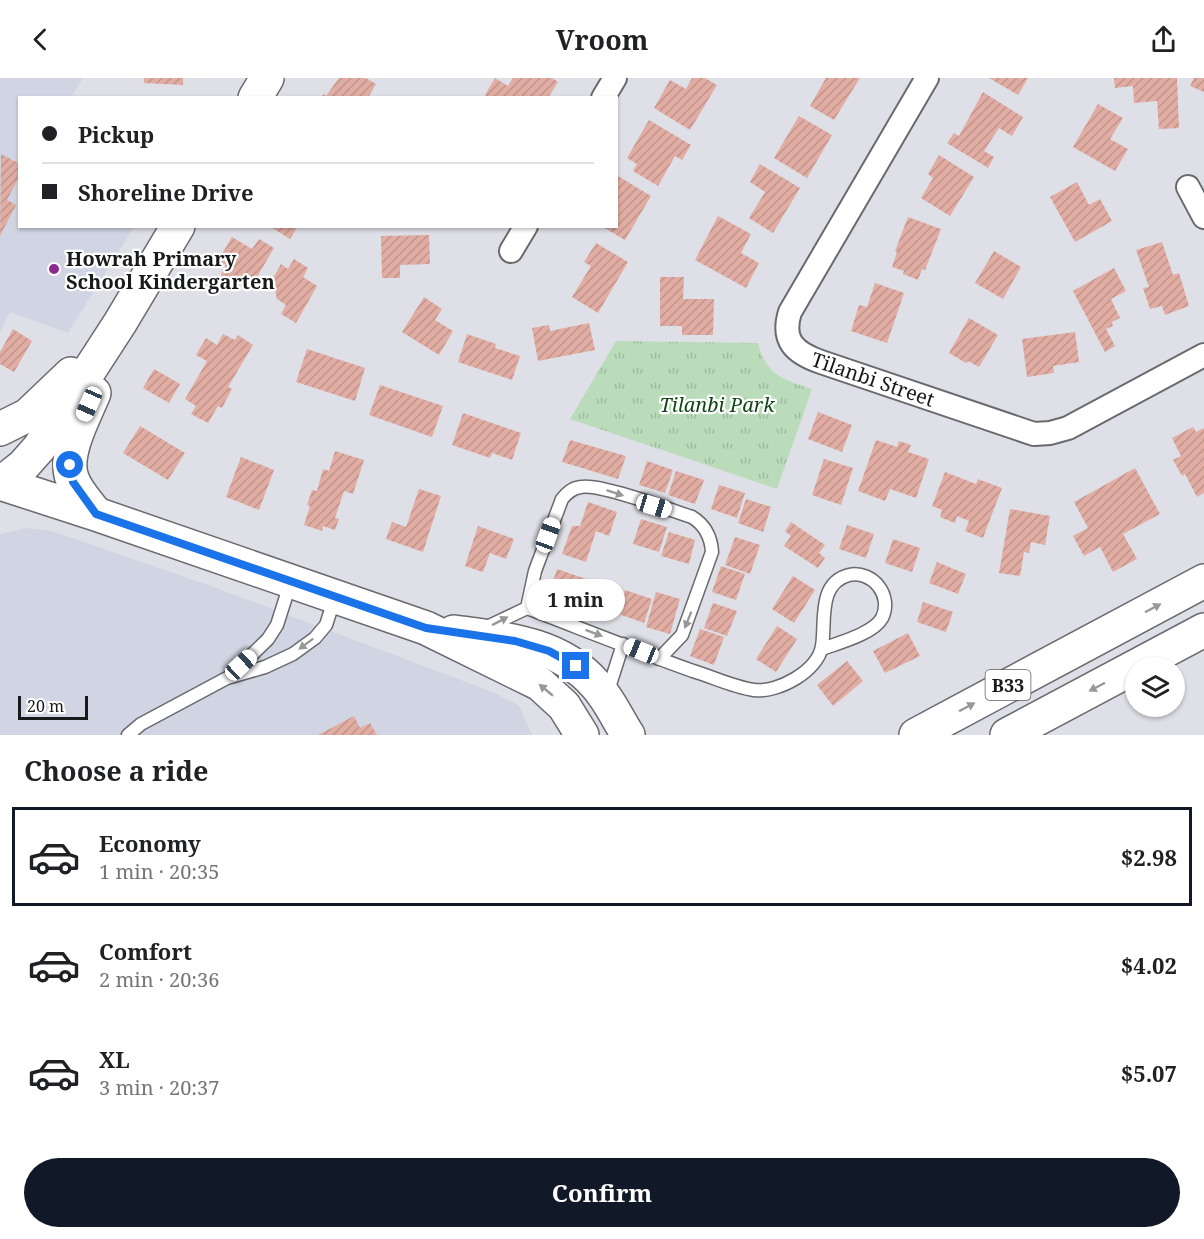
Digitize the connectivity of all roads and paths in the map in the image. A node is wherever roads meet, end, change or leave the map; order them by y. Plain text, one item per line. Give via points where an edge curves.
1 (267, 78) edge
2 (615, 78) edge
3 (927, 78) edge
4 (256, 96) edge
5 (604, 96) edge
6 (1188, 187) dead end
7 (1204, 218) edge
8 (177, 228) edge
9 (525, 228) edge
10 (511, 251) dead end
11 (120, 323) junction
12 (1204, 355) edge
13 (0, 429) edge
14 (0, 484) edge
15 (96, 514) junction
16 (291, 581) junction
17 (1204, 581) edge
18 (336, 596) junction
19 (526, 608) junction
20 (426, 628) junction
21 (1204, 630) edge
22 (473, 635) junction
23 (623, 644) junction
24 (822, 649) junction
25 (659, 659) junction
26 (227, 678) junction
27 (606, 698) junction
28 (128, 735) edge
29 (582, 735) edge
30 (628, 735) edge
31 (916, 735) edge
32 (1007, 735) edge

1 - 4 main road
2 - 5 street
3 - 12 street, Tilanbi Street via 790,312 786,326 795,349 806,357 1034,434 1068,428
6 - 7 street
8 - 11 main road
9 - 10 street
11 - 13 main road via 37,408
11 - 14 main road via 39,448
11 - 15 main road via 75,440 70,465 73,482
14 - 15 main road
15 - 16 main road
16 - 18 main road
16 - 26 lane via 277,625 268,639
31 -> 17 main road, B33
18 - 20 main road
18 -> 26 lane via 326,625 315,638 266,667
22 -> 19 lane
19 -> 23 lane
19 -> 25 lane via 535,571 562,499 569,491 578,487 597,488 692,517 707,532 712,552 682,634
20 - 22 main road
29 -> 20 main road via 564,706 540,684
21 -> 32 main road, B33
22 - 27 main road via 515,641 561,657 587,676
23 - 25 lane
23 - 27 lane
24 - 24 lane via 826,601 834,583 851,574 877,583 885,609 875,627
24 - 25 lane via 801,675 771,690 740,687
26 - 28 lane via 141,724
27 - 30 main road

